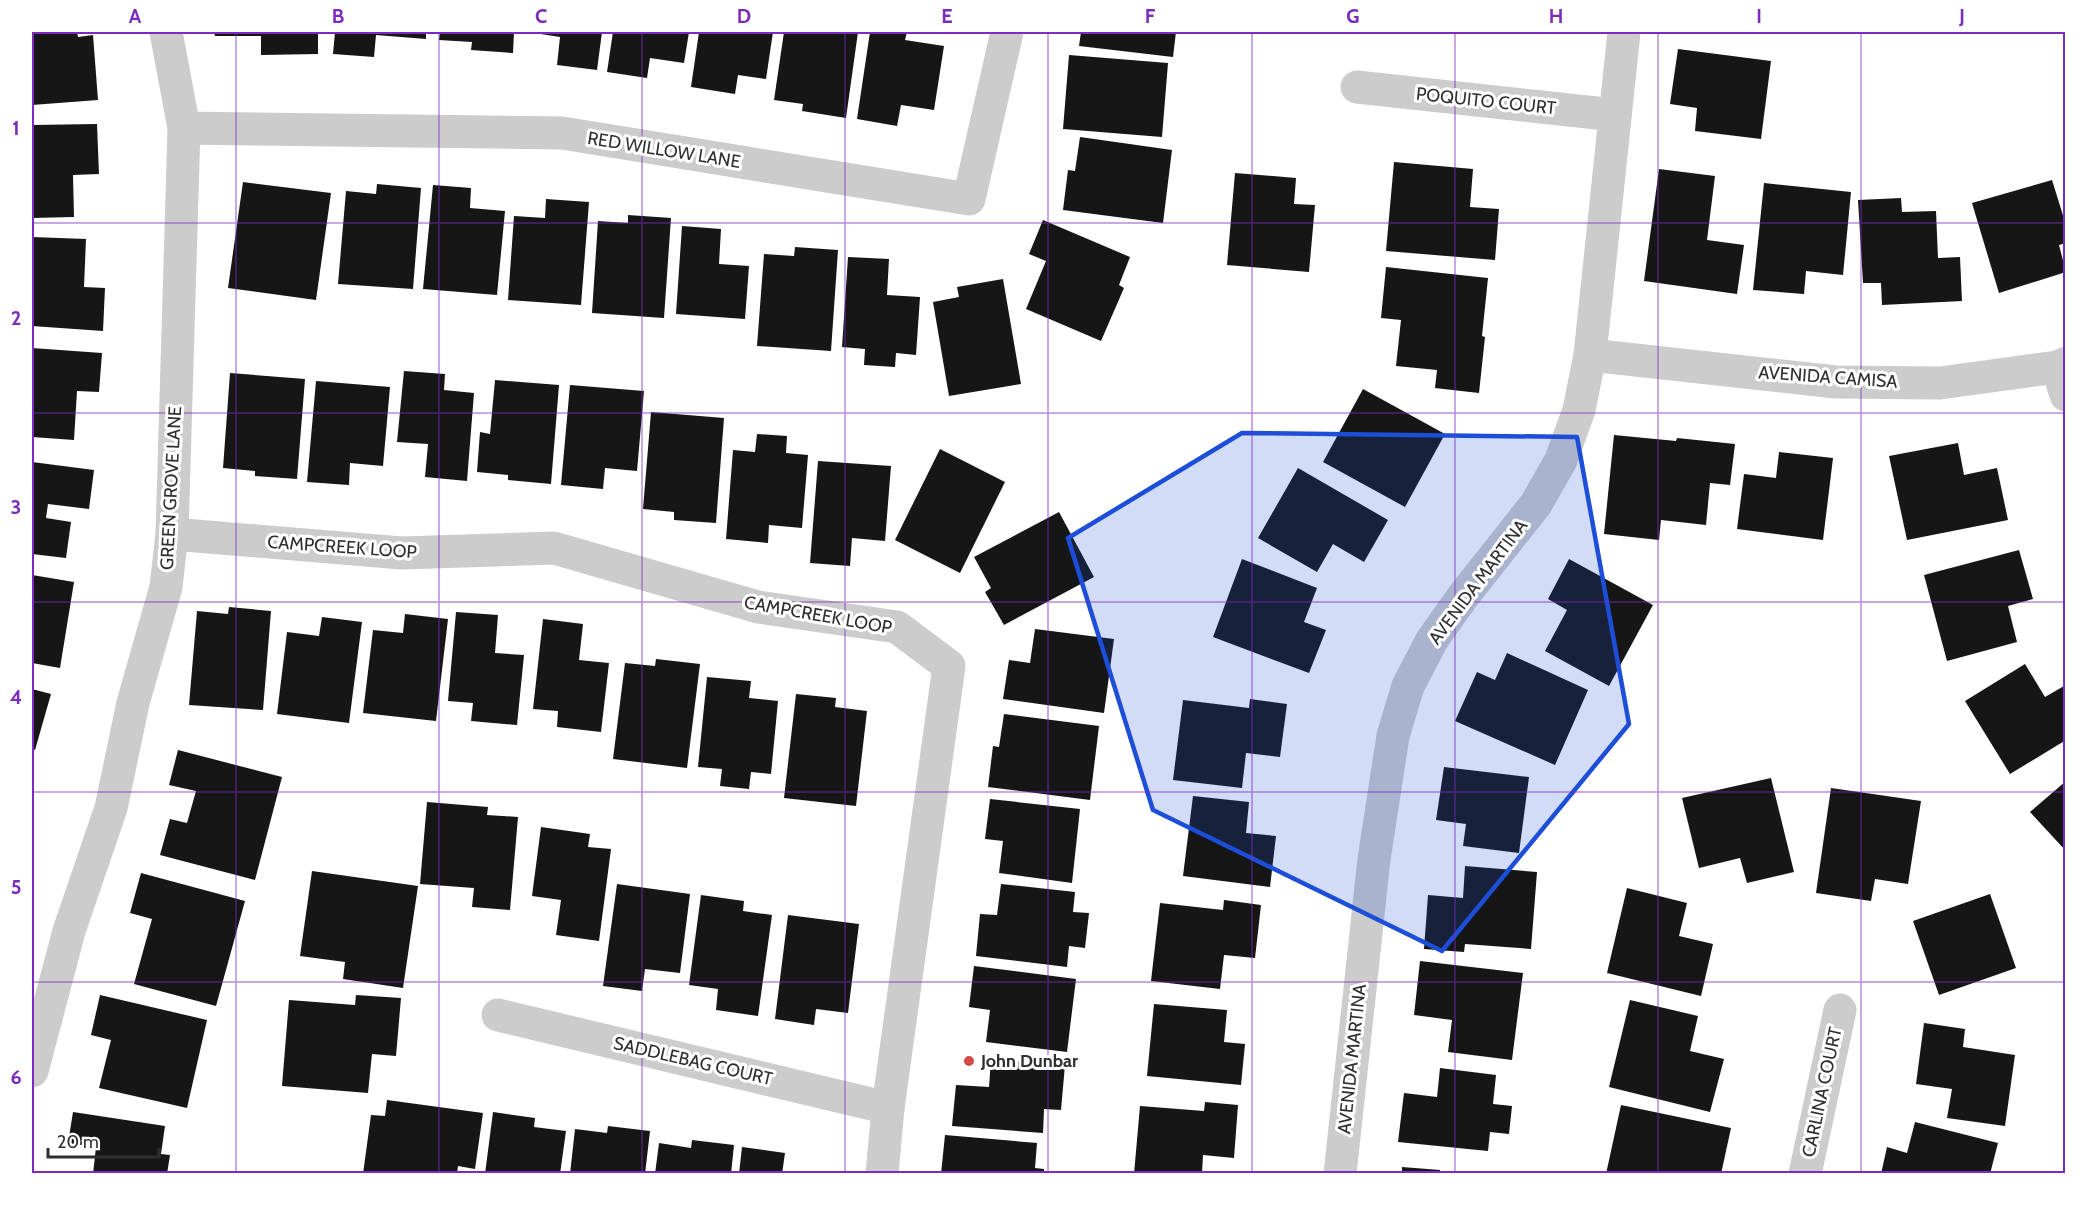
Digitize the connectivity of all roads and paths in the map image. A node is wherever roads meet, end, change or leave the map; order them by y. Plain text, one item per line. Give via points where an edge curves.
1 (166, 32) edge
2 (1007, 32) edge
3 (1624, 32) edge
4 (1357, 87) dead end
5 (1615, 115) junction
6 (184, 128) junction
7 (1590, 355) junction
8 (2063, 375) edge
9 (172, 534) junction
10 (1840, 1010) dead end
11 (498, 1015) dead end
12 (32, 1071) edge
13 (888, 1108) junction
14 (882, 1173) edge
15 (1340, 1173) edge
16 (1805, 1173) edge

1 - 6 street, GREEN GROVE LANE
2 - 6 street, RED WILLOW LANE via 969,199 562,134
3 - 5 street, AVENIDA MARTINA
4 - 5 street, POQUITO COURT
5 - 7 street, AVENIDA MARTINA
6 - 9 street, GREEN GROVE LANE
7 - 8 street, AVENIDA CAMISA via 1836,382 1940,383
7 - 15 street, AVENIDA MARTINA via 1579,410 1561,460 1536,504 1432,640 1408,686 1393,736 1374,859
9 - 12 street, GREEN GROVE LANE via 166,587 133,703 111,808 69,931
9 - 13 street, CAMPCREEK LOOP via 402,553 554,548 758,608 897,627 949,666
10 - 16 street, CARLINA COURT
11 - 13 street, SADDLEBAG COURT
13 - 14 street, CAMPCREEK LOOP

